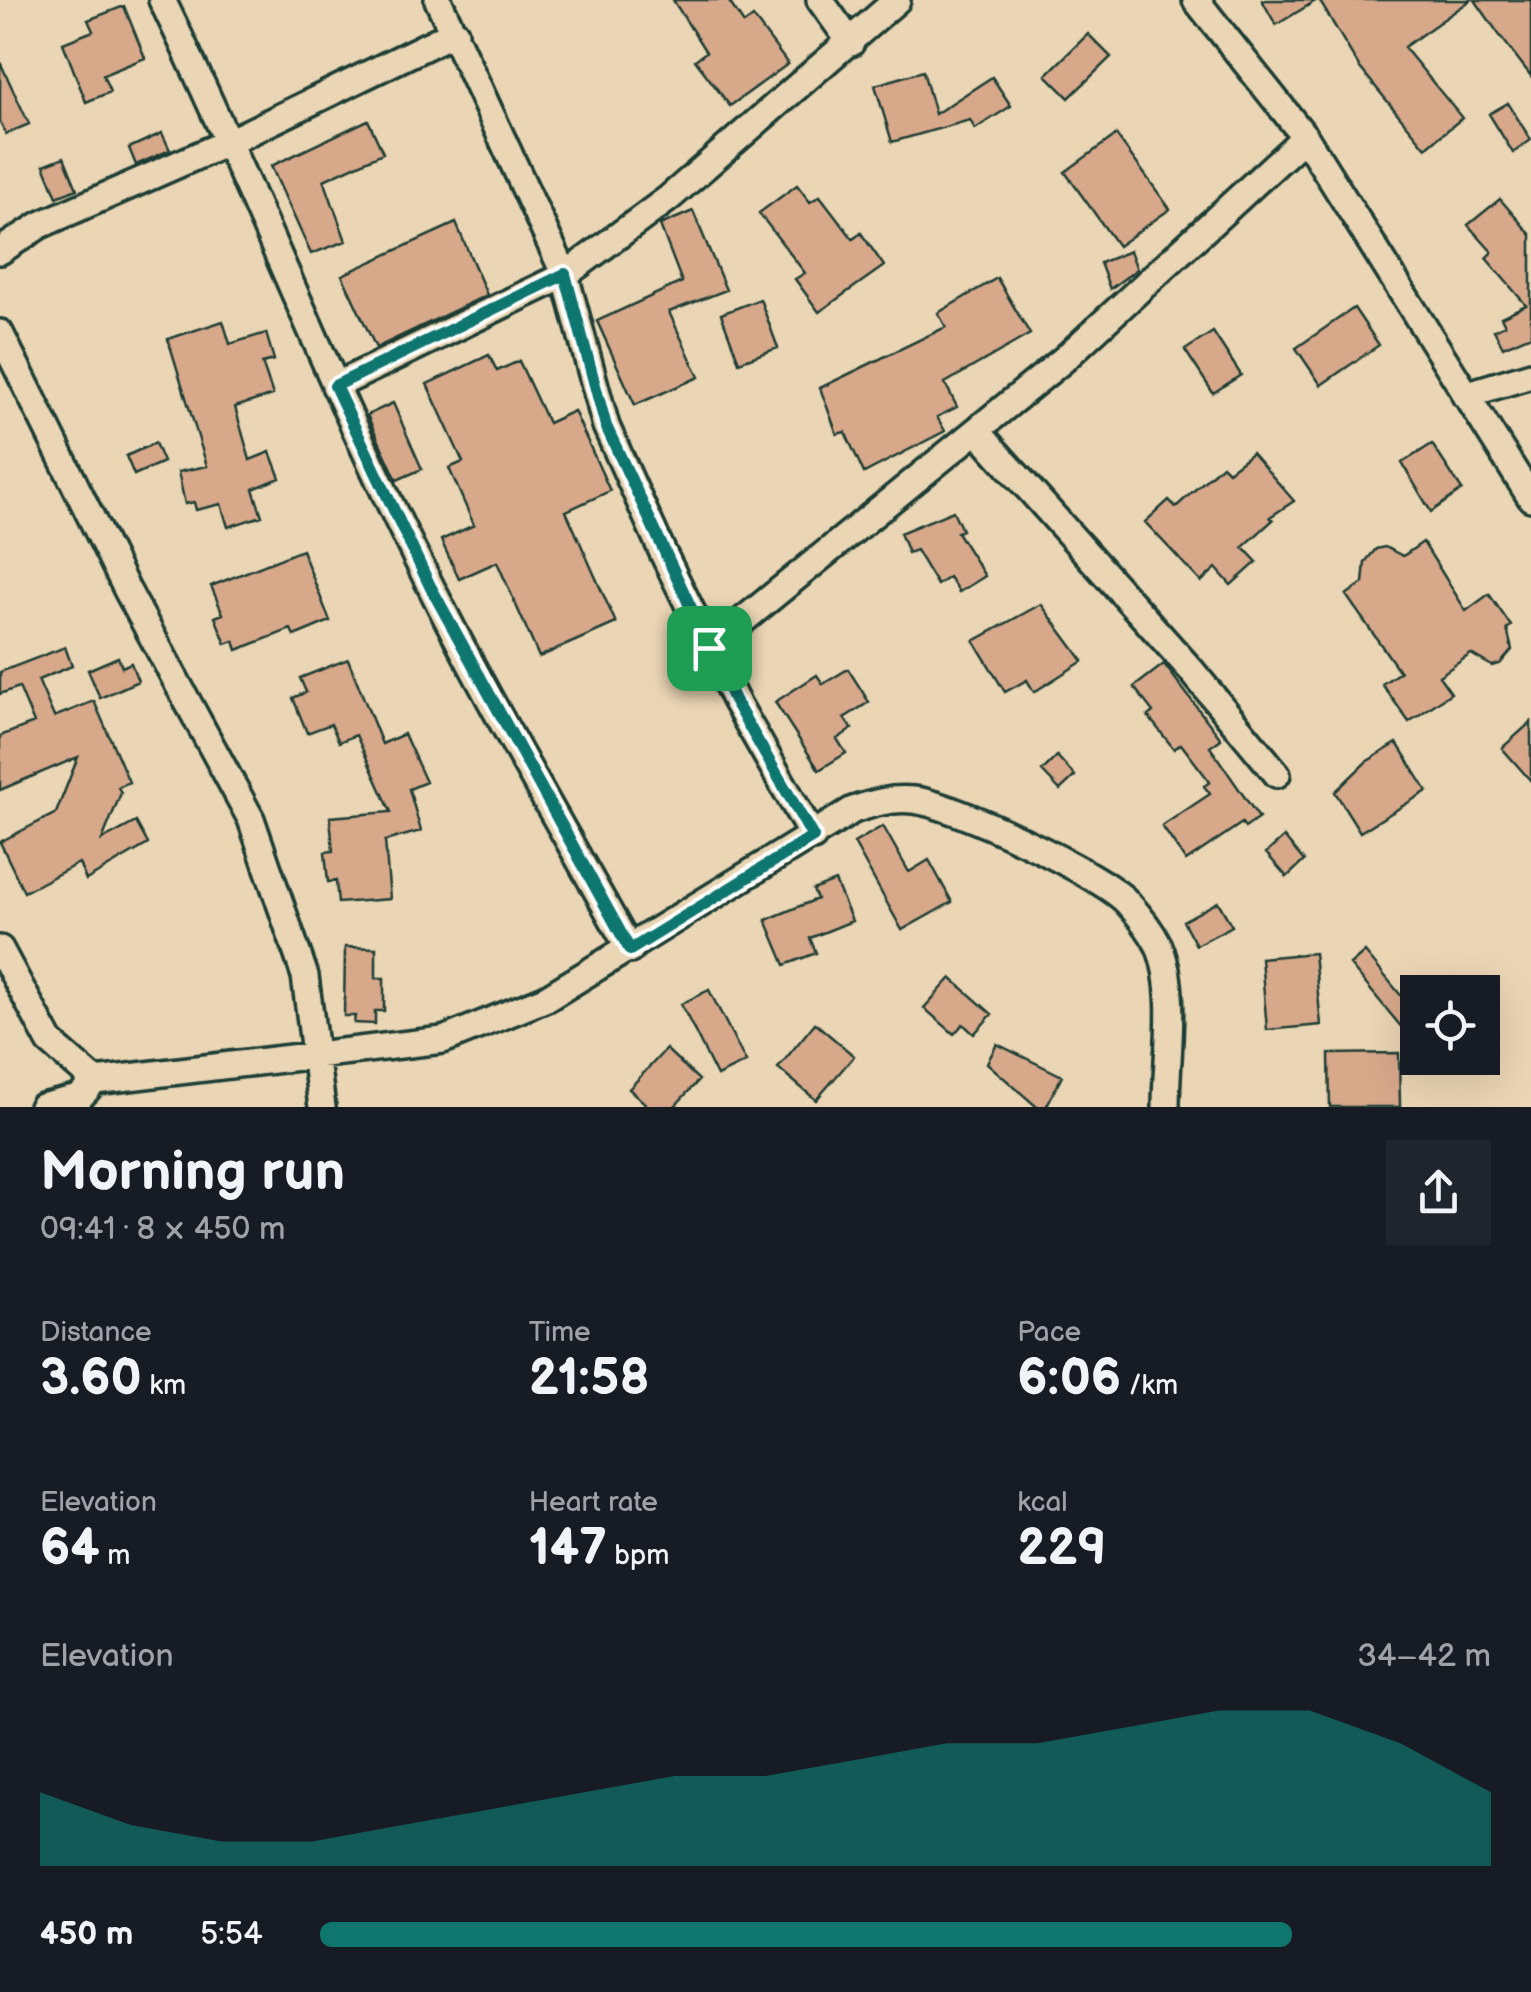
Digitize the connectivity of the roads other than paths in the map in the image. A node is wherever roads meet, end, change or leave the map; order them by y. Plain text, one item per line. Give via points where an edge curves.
1 (162, 0) edge
2 (438, 0) edge
3 (820, 0) edge
4 (898, 0) edge
5 (1196, 0) edge
6 (455, 32) junction
7 (851, 44) junction
8 (1305, 137) junction
9 (231, 141) junction
10 (0, 250) edge
11 (565, 274) junction
12 (0, 333) edge
13 (1531, 374) edge
14 (335, 386) junction
15 (1465, 395) junction
16 (979, 433) junction
17 (1531, 498) edge
18 (709, 648) junction
19 (1277, 774) dead end
20 (813, 837) junction
21 (0, 950) edge
22 (630, 950) junction
23 (317, 1058) junction
24 (94, 1081) junction
25 (42, 1107) edge
26 (322, 1107) edge
27 (1166, 1107) edge

1 - 9 street
2 - 6 street
3 - 7 street
4 - 7 street
5 - 8 street
6 - 9 street
6 - 11 street
7 - 11 street via 669,198
8 - 15 street
8 - 16 street
9 - 10 street via 40,225
9 - 14 street
11 - 14 street
11 - 18 street via 606,426
12 - 23 street via 127,590 251,819 304,976
13 - 15 street
14 - 22 street via 430,586
15 - 17 street
16 - 18 street
16 - 19 street
18 - 20 street
20 - 22 street
20 - 27 street via 853,810 885,799 917,800 1070,866 1125,900 1159,946 1166,989
21 - 24 street via 50,1042
22 - 23 street via 546,998 443,1040
23 - 24 street
23 - 26 street
24 - 25 street via 79,1098

